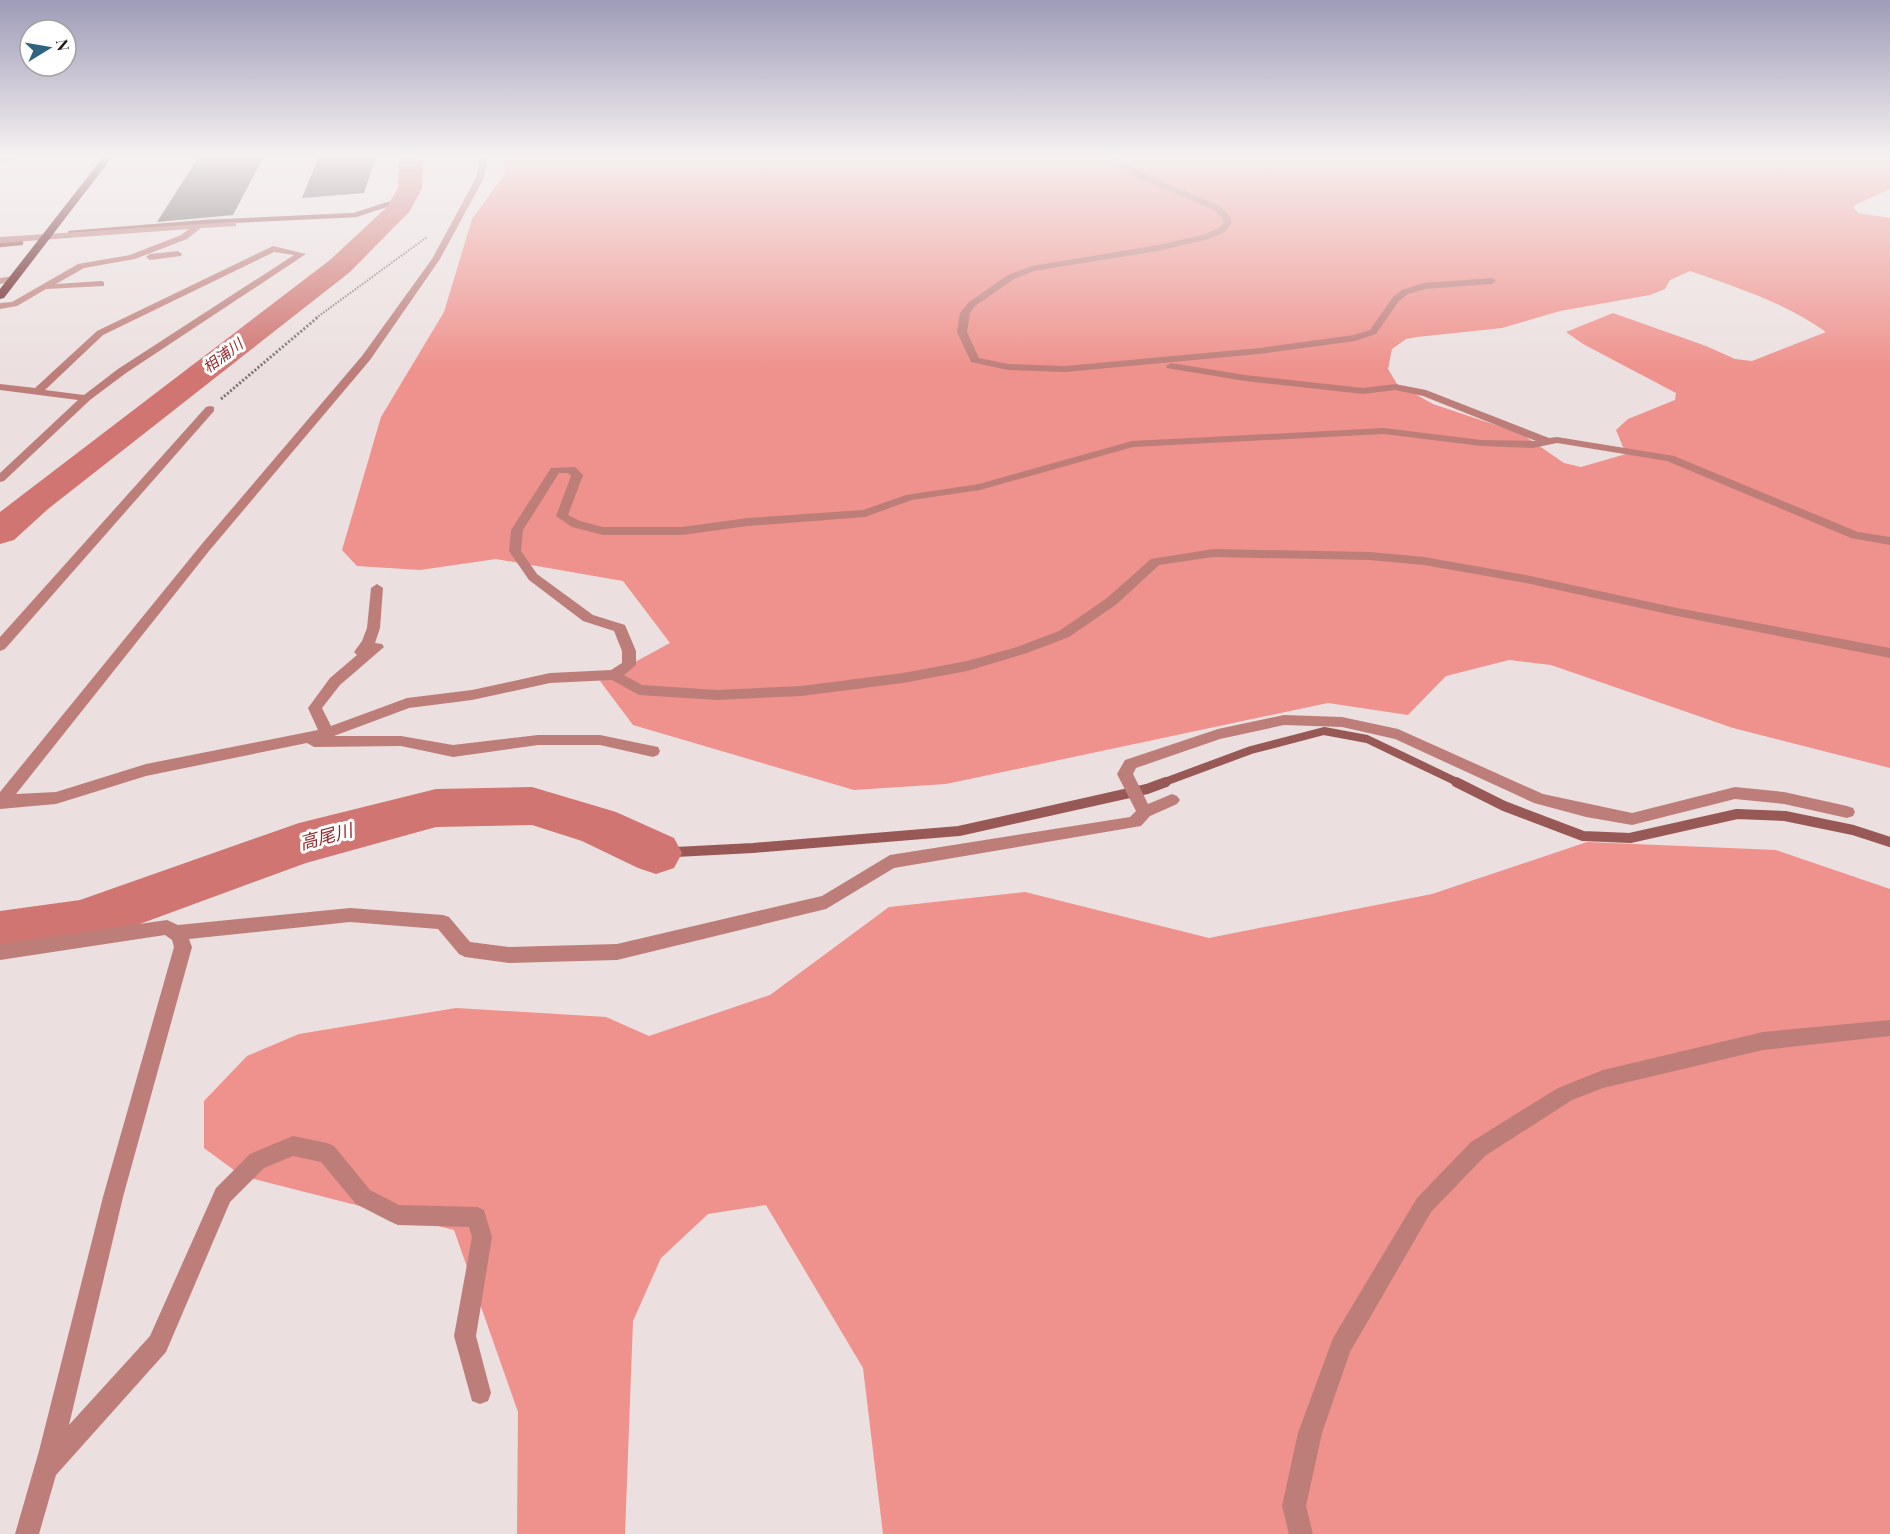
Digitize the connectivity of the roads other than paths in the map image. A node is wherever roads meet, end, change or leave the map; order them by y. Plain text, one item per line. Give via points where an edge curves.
1 (52, 228) edge
2 (177, 228) edge
3 (198, 228) edge
4 (453, 228) edge
5 (1224, 228) edge
6 (44, 237) junction
7 (0, 240) edge
8 (178, 254) dead end
9 (132, 257) junction
10 (14, 279) junction
11 (0, 280) edge
12 (1492, 281) dead end
13 (101, 284) dead end
14 (45, 287) junction
15 (0, 296) edge
16 (0, 306) edge
17 (1150, 362) junction
18 (0, 387) edge
19 (37, 392) junction
20 (86, 398) junction
21 (210, 409) dead end
22 (1548, 442) junction
23 (0, 479) edge
24 (1890, 541) edge
25 (377, 588) dead end
26 (0, 646) edge
27 (377, 647) dead end
28 (1890, 653) edge
29 (343, 672) junction
30 (614, 675) junction
31 (327, 733) junction
32 (287, 742) junction
33 (653, 751) dead end
34 (1172, 800) dead end
35 (1, 802) edge
36 (1142, 809) junction
37 (1847, 812) dead end
38 (175, 933) junction
39 (0, 952) edge
40 (1890, 1028) edge
41 (480, 1393) dead end
42 (47, 1467) junction
43 (27, 1534) edge
44 (1301, 1534) edge

1 - 6 highway
2 - 6 street
3 - 9 street
4 - 35 street via 436,259 366,358 205,548
5 - 17 street via 1206,237 1158,248 1032,269 1011,277 972,304 965,314 963,332 975,360 984,364 1065,369
6 - 7 street
6 - 10 highway
8 - 9 street via 133,260
9 - 14 street via 81,266
10 - 11 street
10 - 15 highway
12 - 17 street via 1424,286 1405,292 1373,332 1355,338
13 - 14 street
14 - 16 street via 14,304
17 - 22 street via 1245,378 1363,391 1395,387 1426,393
18 - 19 street
19 - 20 street
19 - 20 street via 100,333 273,249 302,254 172,336
20 - 23 street
21 - 26 street
22 - 24 street via 1557,440 1670,458 1855,535
22 - 30 street via 1481,443 1384,431 1132,444 980,487 910,497 865,513 682,531 603,531 576,524 562,516 565,501 577,488 577,475 571,469 555,470 517,530 515,551 533,577 588,618 620,628 629,651 628,665
25 - 29 street via 372,640
27 - 29 street
28 - 30 street via 1424,561 1213,553 1155,562 1112,601 1064,634 967,666 801,692 717,695 639,690
29 - 31 street via 315,708
30 - 31 street via 549,678 472,695 406,703
31 - 32 street
32 - 33 street via 401,741 453,751 538,740 600,740
32 - 35 street via 146,770 56,798
34 - 36 street
36 - 37 street via 1125,774 1130,764 1218,734 1284,720 1342,722 1398,734 1539,799 1632,819 1735,794 1784,798
36 - 38 street via 1135,822 890,862 826,902 616,952 508,955 465,949 443,922 350,915
38 - 39 street via 167,927 148,929
38 - 42 street via 183,948 177,974 113,1197
40 - 44 street via 1763,1041 1604,1079 1565,1094 1478,1149 1424,1205 1341,1346 1310,1433 1294,1506
41 - 42 street via 465,1336 482,1237 477,1217 398,1215 363,1197 327,1153 293,1146 258,1161 223,1195 158,1344
42 - 43 street

